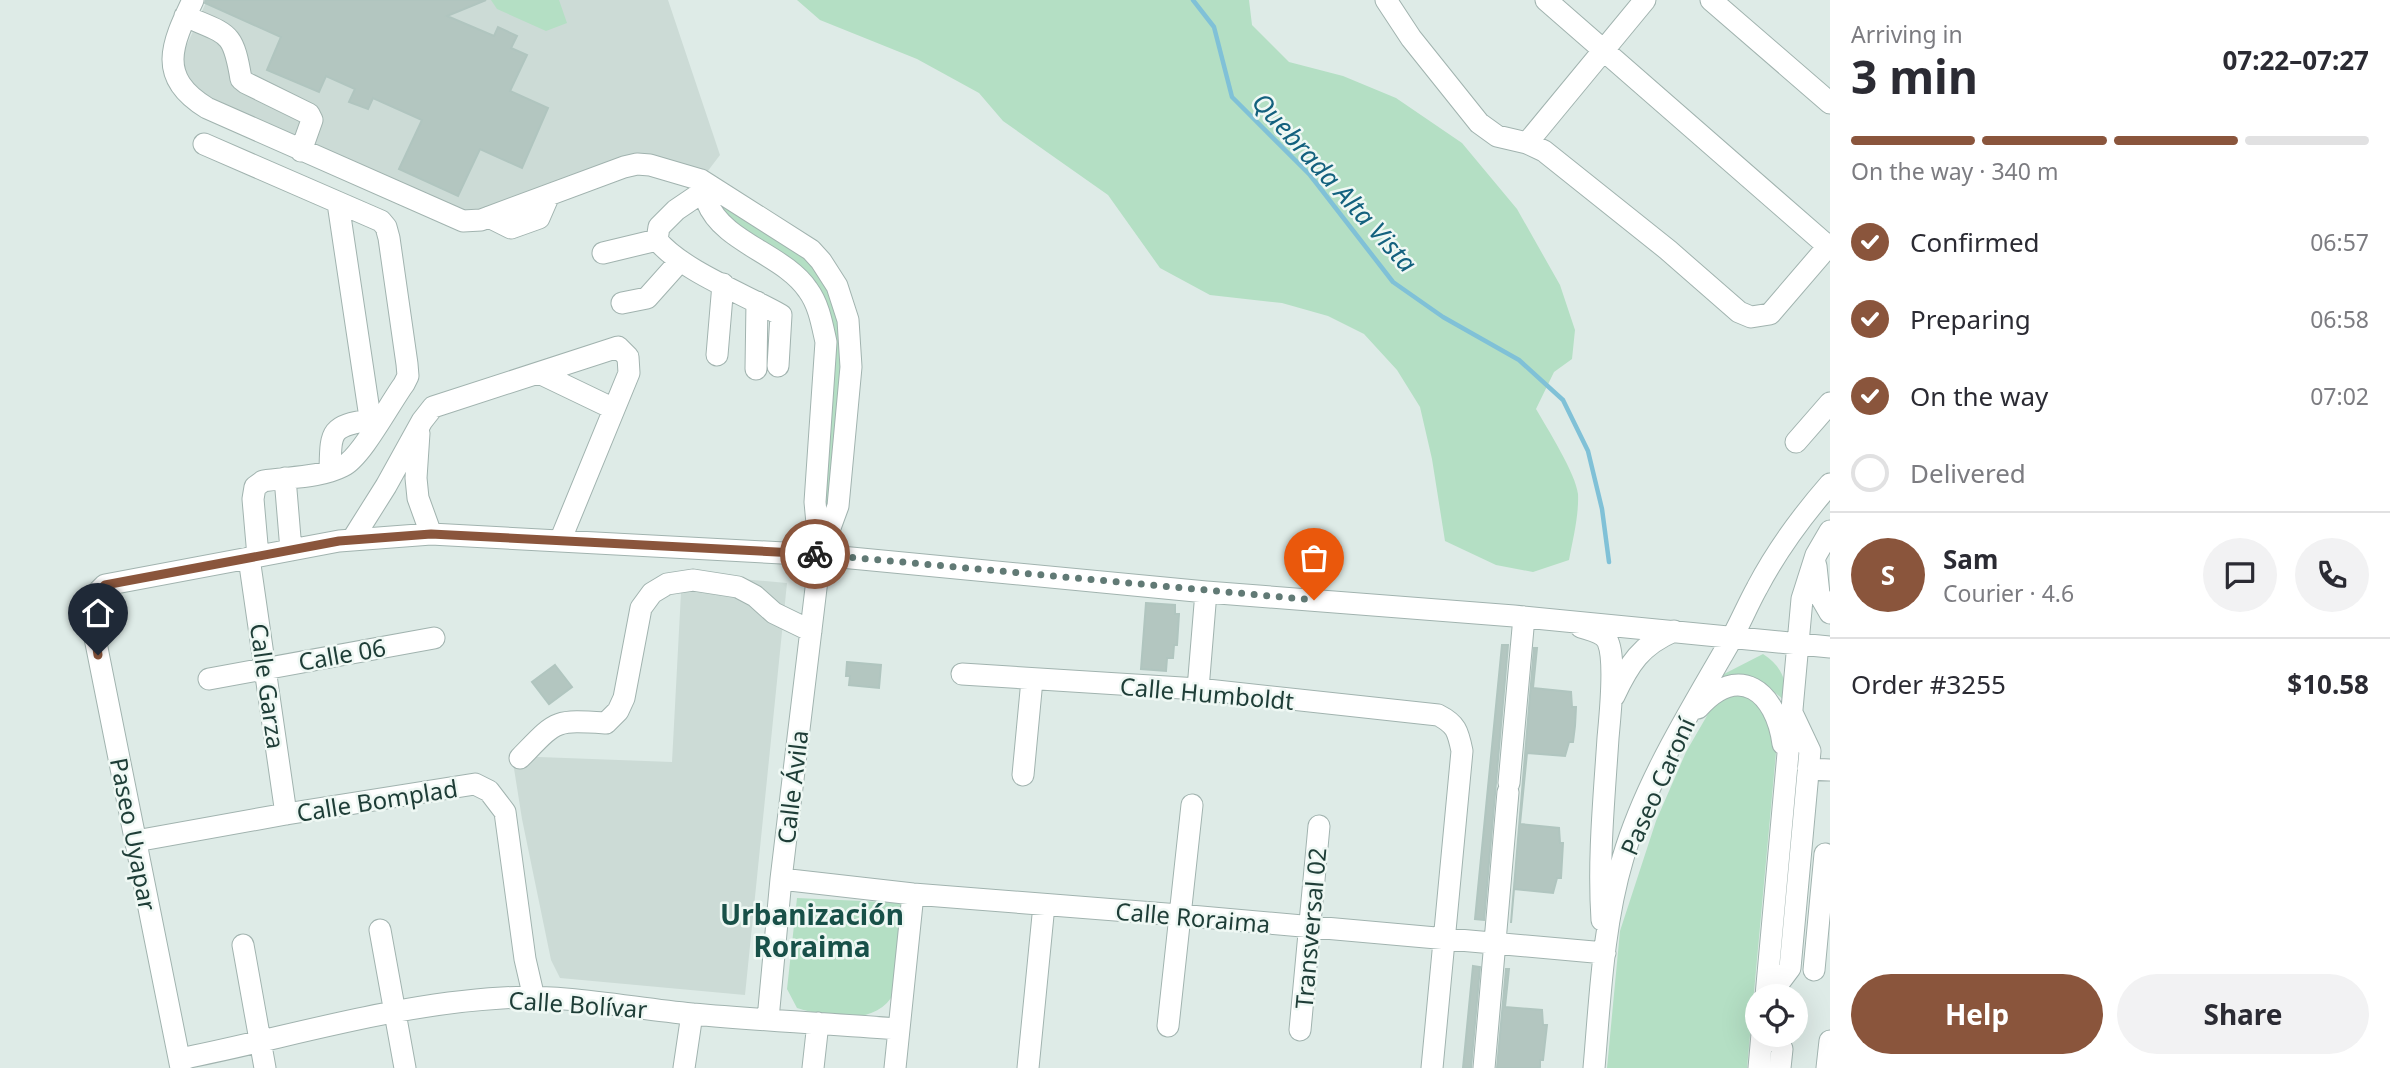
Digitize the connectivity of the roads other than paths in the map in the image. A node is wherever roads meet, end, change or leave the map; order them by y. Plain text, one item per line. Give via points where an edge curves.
1 (1386, 0) edge
2 (1546, 0) edge
3 (1645, 0) edge
4 (1711, 0) edge
5 (189, 8) edge
6 (1603, 50) junction
7 (1830, 103) edge
8 (1527, 143) junction
9 (204, 144) dead end
10 (302, 151) junction
11 (703, 186) junction
12 (338, 203) junction
13 (657, 240) junction
14 (1829, 246) edge
15 (603, 253) dead end
16 (680, 261) junction
17 (723, 284) junction
18 (757, 302) junction
19 (622, 303) dead end
20 (717, 355) dead end
21 (778, 366) dead end
22 (756, 369) dead end
23 (539, 373) junction
24 (1830, 403) edge
25 (614, 409) junction
26 (420, 424) junction
27 (371, 425) junction
28 (1796, 442) dead end
29 (330, 471) junction
30 (285, 478) junction
31 (1830, 484) edge
32 (386, 486) junction
33 (417, 488) junction
34 (1830, 531) edge
35 (431, 534) junction
36 (352, 540) junction
37 (560, 541) junction
38 (292, 550) junction
39 (820, 555) junction
40 (1816, 555) junction
41 (253, 557) junction
42 (1206, 592) junction
43 (1830, 613) edge
44 (1527, 617) junction
45 (811, 631) junction
46 (1674, 631) junction
47 (434, 638) dead end
48 (1742, 639) junction
49 (1798, 644) junction
50 (1830, 646) edge
51 (265, 668) junction
52 (962, 674) dead end
53 (209, 679) dead end
54 (1032, 680) junction
55 (1795, 681) junction
56 (1198, 689) junction
57 (1611, 703) junction
58 (1685, 722) junction
59 (520, 758) dead end
60 (1797, 769) junction
61 (1830, 770) edge
62 (1023, 775) dead end
63 (1192, 805) dead end
64 (286, 814) junction
65 (1319, 826) dead end
66 (136, 841) junction
67 (1800, 852) junction
68 (1828, 854) edge
69 (781, 879) junction
70 (914, 894) junction
71 (1044, 905) junction
72 (1179, 915) junction
73 (1309, 926) junction
74 (380, 930) dead end
75 (1444, 940) junction
76 (1494, 944) junction
77 (243, 945) dead end
78 (1605, 953) junction
79 (1790, 968) junction
80 (1822, 971) edge
81 (1770, 984) edge
82 (1777, 984) edge
83 (534, 998) junction
84 (396, 1012) junction
85 (692, 1014) junction
86 (768, 1019) junction
87 (818, 1023) junction
88 (1168, 1026) dead end
89 (898, 1029) junction
90 (1300, 1030) dead end
91 (1830, 1041) edge
92 (260, 1043) junction
93 (1761, 1047) edge
94 (1781, 1047) edge
95 (181, 1063) edge
96 (265, 1068) edge
97 (405, 1068) edge
98 (684, 1068) edge
99 (813, 1068) edge
100 (895, 1068) edge
101 (1028, 1068) edge
102 (1432, 1068) edge
103 (1484, 1068) edge
104 (1594, 1068) edge
105 (1759, 1068) edge
106 (1780, 1068) edge
107 (1827, 1068) edge

1 - 8 street via 1479,123 1503,139
2 - 6 street
3 - 6 street
4 - 7 street
5 - 10 street via 233,41 241,79 309,114 312,127
5 - 10 street via 171,60 180,86 207,108
6 - 8 street
6 - 14 street
8 - 14 street via 1578,177 1745,315 1770,314
9 - 12 street
10 - 11 street via 463,221 481,220 637,164 664,168
11 - 13 street via 659,227
11 - 39 street via 713,213 727,228 783,266 808,290 822,324 826,359 814,502
11 - 39 street via 811,250 830,273 844,303 852,347 849,394 838,506
12 - 27 street
12 - 27 street via 381,221 389,238 408,376
13 - 15 street
13 - 16 street
16 - 17 street
16 - 19 street via 647,298
17 - 18 street
17 - 20 street
18 - 21 street via 782,316
18 - 22 street
23 - 25 street
23 - 25 street via 618,347 628,357 629,373
23 - 26 street via 433,407
24 - 28 street
25 - 37 street
26 - 32 street
26 - 33 street
27 - 29 street via 357,454 346,466
27 - 29 street via 347,423 336,429
29 - 30 street
30 - 38 street
30 - 41 street, Calle Garza via 255,487
31 - 48 street, Paseo Caroní via 1775,557
32 - 33 street
32 - 36 street
33 - 35 street
34 - 40 street
35 - 36 street
35 - 37 street
36 - 38 street
37 - 39 street
38 - 41 street
39 - 42 street
39 - 45 street, Calle Ávila
40 - 43 street via 1819,594
40 - 49 street via 1802,599
41 - 51 street, Calle Garza
41 - 66 street, Paseo Uyapar via 105,585 90,600
42 - 44 street
42 - 56 street
44 - 46 street
44 - 57 street via 1583,628 1605,638 1611,659
44 - 76 street
45 - 59 street via 774,613 738,587 693,580 667,584 652,593 641,608 618,711 606,723 566,721 551,727
45 - 69 street, Calle Ávila
46 - 48 street
46 - 57 street via 1643,649
47 - 51 street, Calle 06
48 - 49 street
48 - 55 street via 1775,653
48 - 58 street, Paseo Caroní
49 - 50 street
49 - 55 street
51 - 53 street, Calle 06
51 - 64 street, Calle Garza
52 - 54 street, Calle Humboldt
54 - 56 street, Calle Humboldt
54 - 62 street
55 - 60 street via 1792,714
56 - 75 street, Calle Humboldt via 1438,715 1451,721 1462,751
57 - 78 street via 1599,873
58 - 60 street via 1719,690 1742,686 1753,690 1767,699
58 - 78 street, Paseo Caroní via 1623,858
60 - 61 street
60 - 67 street
60 - 81 street
63 - 72 street
64 - 66 street, Calle Bomplad
64 - 83 street, Calle Bomplad via 475,784 489,791 505,812
65 - 73 street, Transversal 02
66 - 95 street, Paseo Uyapar
67 - 68 street
67 - 79 street
68 - 80 street
69 - 70 street, Calle Roraima
69 - 86 street, Calle Ávila
70 - 71 street, Calle Roraima
70 - 89 street
71 - 72 street, Calle Roraima
71 - 101 street
72 - 73 street, Calle Roraima
72 - 88 street
73 - 75 street, Calle Roraima
73 - 90 street, Transversal 02
74 - 84 street
75 - 76 street, Calle Roraima
75 - 102 street
76 - 78 street, Calle Roraima
76 - 103 street
77 - 92 street
78 - 104 street, Paseo Caroní
79 - 80 street
79 - 82 street
83 - 84 street, Calle Bolívar via 438,1004
83 - 85 street, Calle Bolívar via 559,997
84 - 92 street, Calle Bolívar
84 - 97 street
85 - 86 street, Calle Bolívar
85 - 98 street
86 - 87 street, Calle Bolívar
87 - 89 street, Calle Bolívar
87 - 99 street
89 - 100 street
91 - 107 street
92 - 95 street, Calle Bolívar
92 - 96 street
93 - 105 street
94 - 106 street

